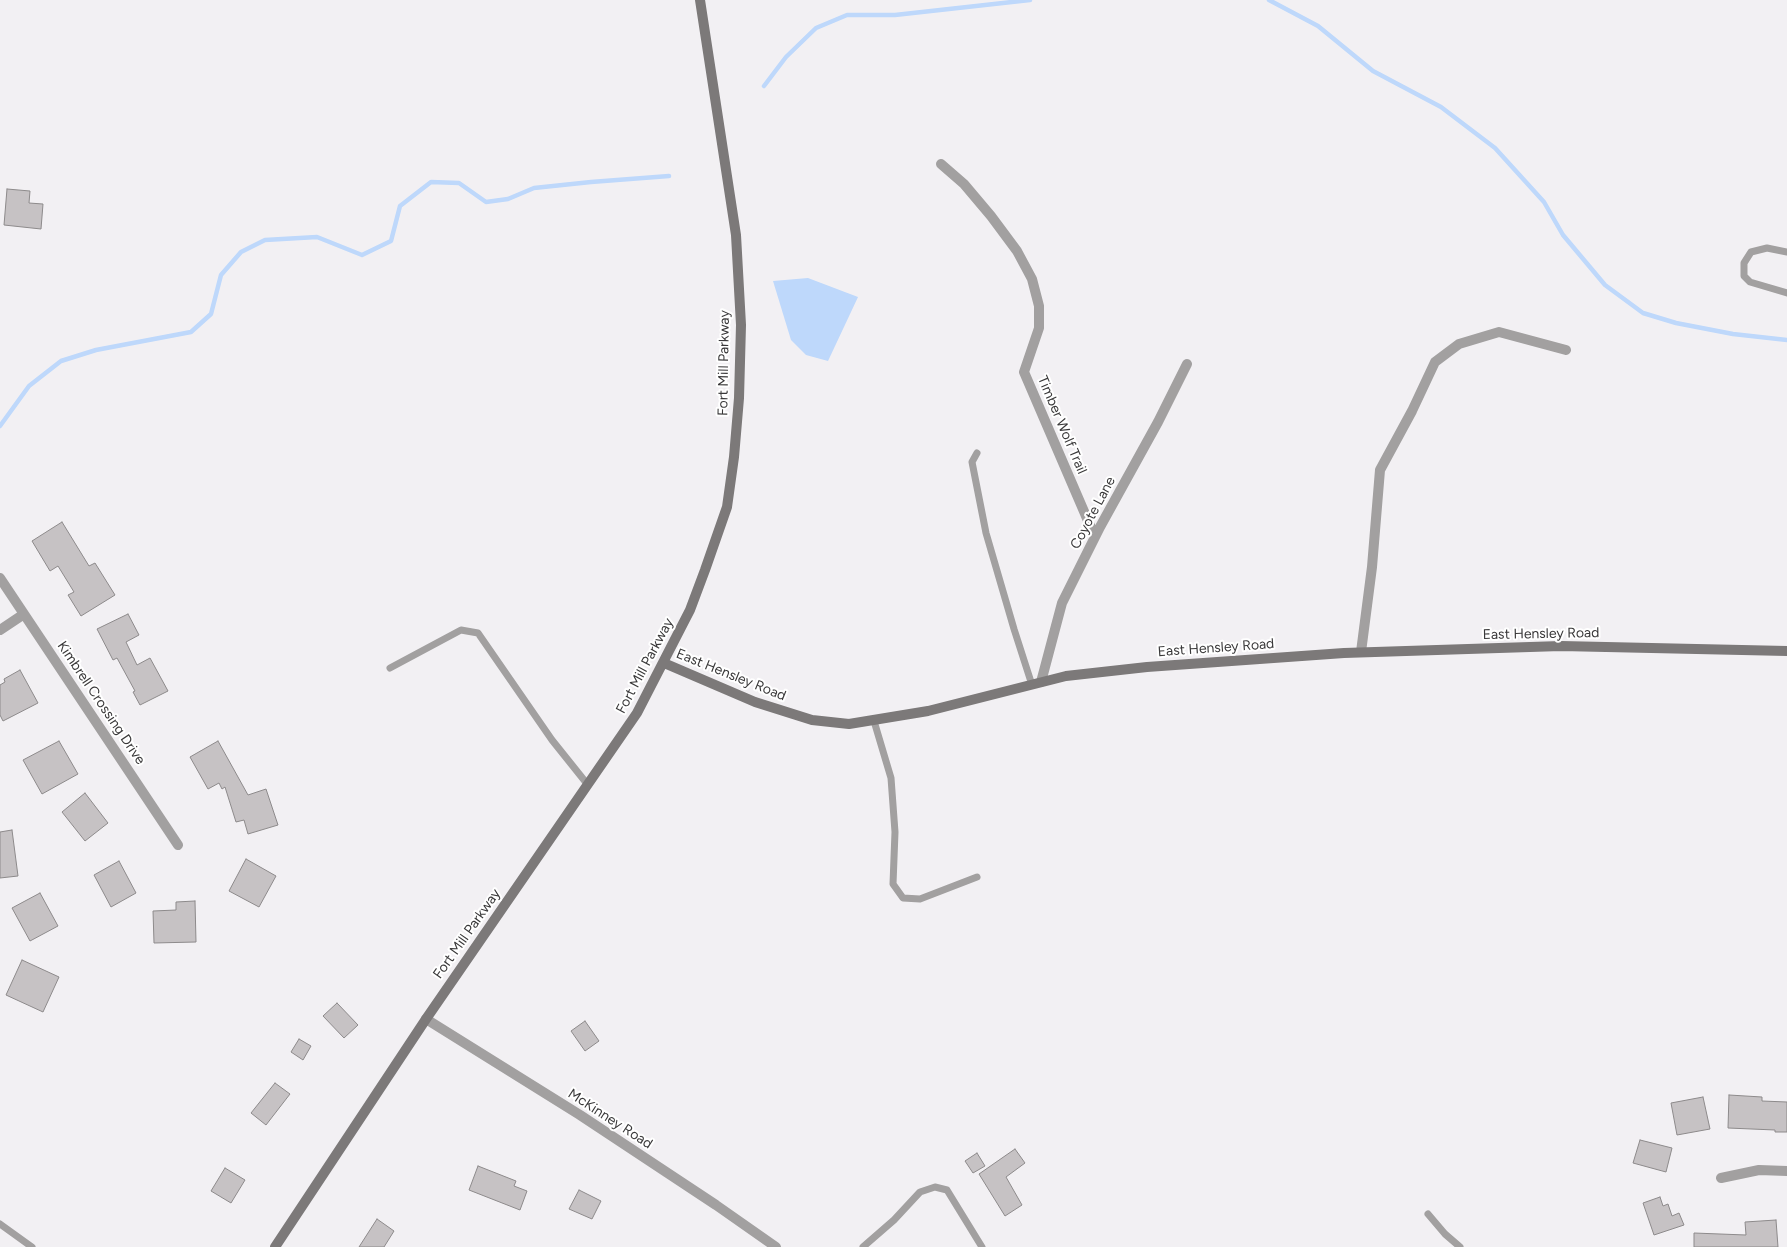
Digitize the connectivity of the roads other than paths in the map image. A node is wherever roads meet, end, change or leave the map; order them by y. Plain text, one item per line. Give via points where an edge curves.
1 (700, 0) edge
2 (941, 164) dead end
3 (1787, 252) edge
4 (1787, 293) edge
5 (1566, 350) dead end
6 (1187, 364) dead end
7 (977, 453) dead end
8 (1095, 537) junction
9 (0, 578) edge
10 (24, 614) junction
11 (0, 630) edge
12 (1787, 651) edge
13 (1361, 652) junction
14 (664, 663) junction
15 (390, 668) dead end
16 (1037, 684) junction
17 (874, 721) junction
18 (588, 785) junction
19 (178, 844) dead end
20 (977, 877) dead end
21 (426, 1019) junction
22 (1787, 1171) edge
23 (1721, 1178) dead end
24 (1428, 1214) dead end
25 (0, 1224) edge
26 (32, 1247) edge
27 (275, 1247) edge
28 (776, 1247) edge
29 (863, 1247) edge
30 (982, 1247) edge
31 (1460, 1247) edge

1 - 14 main road, Fort Mill Parkway via 736,235 741,325 739,398 734,457 726,507 690,610
2 - 8 street, Timber Wolf Trail via 964,184 991,216 1017,251 1032,279 1039,306 1039,328 1024,372
3 - 4 lane via 1767,248 1751,252 1744,263 1744,276 1750,282
5 - 13 street via 1499,332 1459,344 1435,362 1380,470 1372,567
6 - 8 street, Coyote Lane
7 - 16 lane via 972,462 986,533 1014,629
8 - 16 street, Coyote Lane via 1062,602
9 - 10 street, Kimbrell Crossing Drive
10 - 11 street
10 - 19 street, Kimbrell Crossing Drive
12 - 13 main road, East Hensley Road via 1561,646
13 - 16 main road, East Hensley Road via 1147,667 1066,676
14 - 17 main road, East Hensley Road via 755,702 812,720 849,724
14 - 18 main road, Fort Mill Parkway via 637,713
15 - 18 lane via 461,630 478,633 552,740
16 - 17 main road, East Hensley Road via 928,711
17 - 20 lane via 891,778 895,832 892,884 903,898 920,899
18 - 21 main road, Fort Mill Parkway
21 - 27 main road, Fort Mill Parkway
21 - 28 street, McKinney Road via 580,1115
22 - 23 street via 1759,1170
24 - 31 lane
25 - 26 lane
29 - 30 lane via 894,1220 920,1192 935,1187 946,1190

